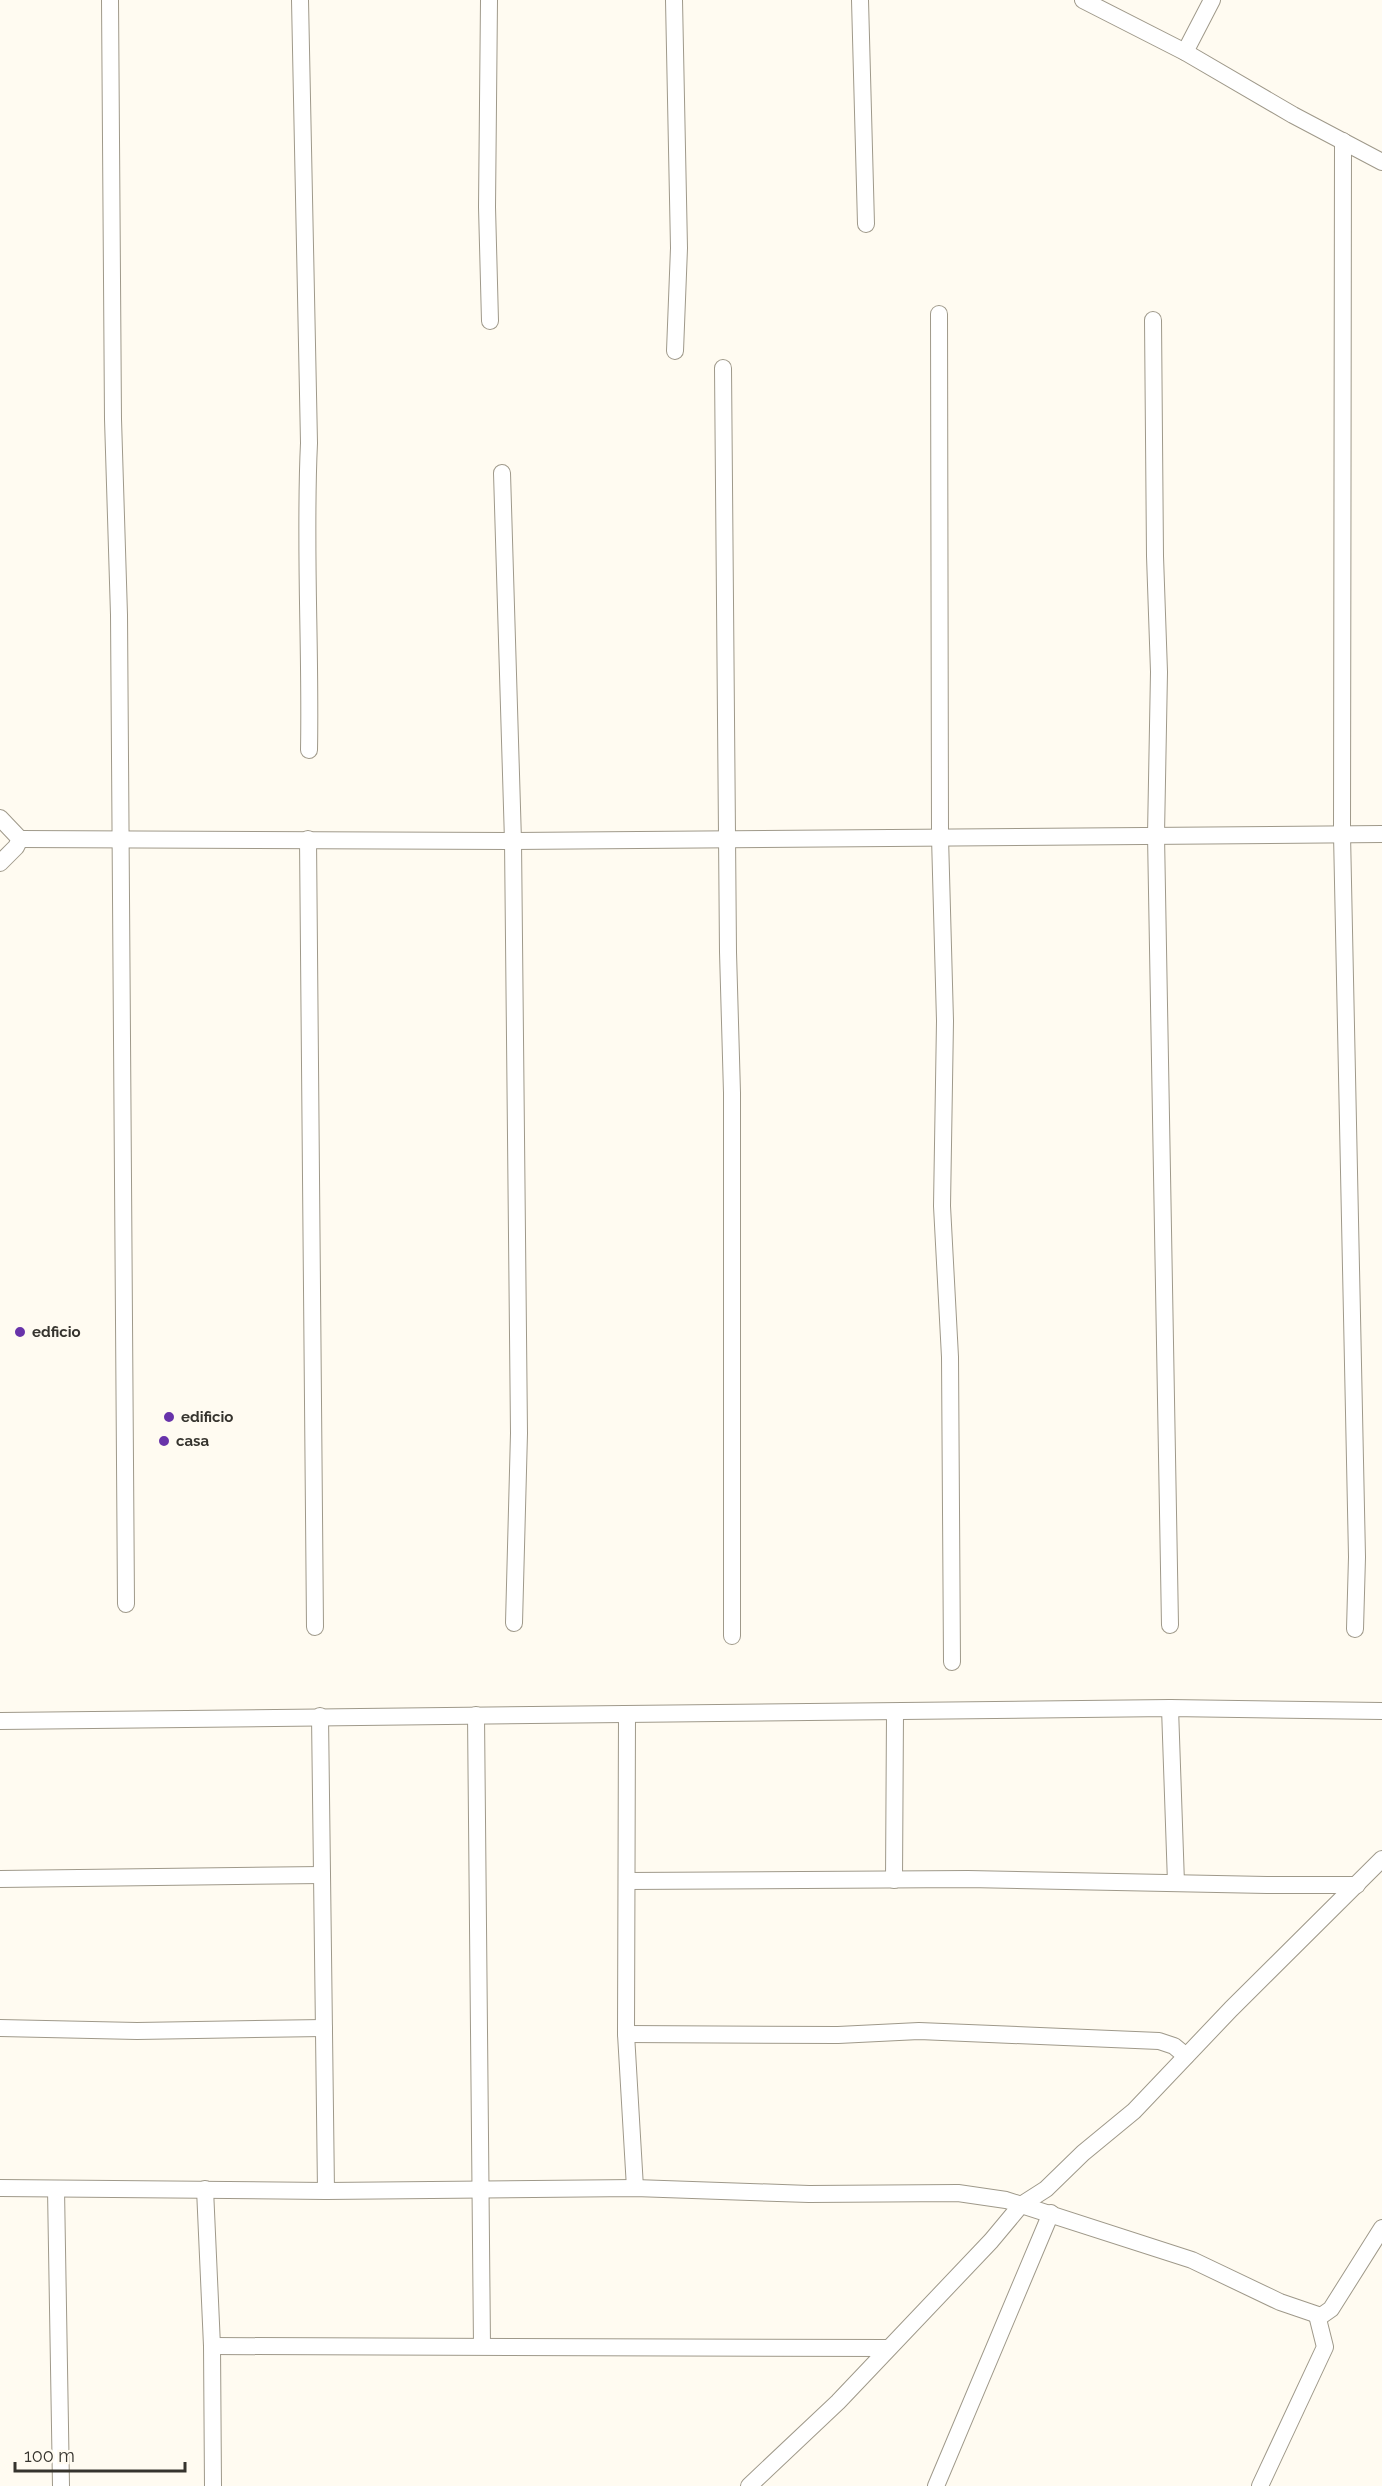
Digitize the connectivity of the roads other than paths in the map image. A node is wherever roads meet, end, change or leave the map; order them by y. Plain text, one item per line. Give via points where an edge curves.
1 (110, 0) edge
2 (300, 0) edge
3 (489, 0) edge
4 (674, 0) edge
5 (860, 0) edge
6 (1083, 0) edge
7 (1212, 0) edge
8 (1185, 52) junction
9 (1343, 141) junction
10 (1382, 162) edge
11 (866, 225) dead end
12 (939, 314) dead end
13 (1153, 320) dead end
14 (490, 321) dead end
15 (675, 351) dead end
16 (723, 368) dead end
17 (502, 473) dead end
18 (309, 750) dead end
19 (0, 818) edge
20 (1342, 834) junction
21 (1382, 834) edge
22 (1156, 835) junction
23 (940, 837) junction
24 (20, 839) junction
25 (308, 839) junction
26 (728, 839) junction
27 (120, 840) junction
28 (513, 841) junction
29 (0, 863) edge
30 (126, 1604) dead end
31 (514, 1623) dead end
32 (1170, 1625) dead end
33 (315, 1627) dead end
34 (1355, 1629) dead end
35 (732, 1636) dead end
36 (952, 1662) dead end
37 (1170, 1708) junction
38 (1382, 1711) edge
39 (895, 1713) junction
40 (476, 1715) junction
41 (627, 1715) junction
42 (320, 1716) junction
43 (0, 1721) edge
44 (1382, 1859) edge
45 (322, 1875) junction
46 (0, 1879) edge
47 (894, 1880) junction
48 (627, 1881) junction
49 (1176, 1883) junction
50 (1358, 1885) junction
51 (0, 2028) edge
52 (324, 2028) junction
53 (626, 2034) junction
54 (1186, 2056) junction
55 (0, 2188) edge
56 (635, 2188) junction
57 (56, 2189) junction
58 (205, 2189) junction
59 (482, 2189) junction
60 (326, 2191) junction
61 (1021, 2205) junction
62 (1050, 2213) junction
63 (1382, 2229) edge
64 (1317, 2315) junction
65 (212, 2346) junction
66 (482, 2346) junction
67 (888, 2348) junction
68 (61, 2486) edge
69 (213, 2486) edge
70 (750, 2486) edge
71 (936, 2486) edge
72 (1260, 2486) edge

1 - 27 street
2 - 18 street via 309,443
3 - 14 street
4 - 15 street via 679,248
5 - 11 street
6 - 8 street
7 - 8 street
8 - 9 street
9 - 10 street
9 - 20 street
12 - 23 street
13 - 22 street via 1159,672
16 - 26 street
17 - 28 street
19 - 24 street
20 - 21 street
20 - 22 street
20 - 34 street via 1357,1557
22 - 23 street
22 - 32 street
23 - 26 street
23 - 36 street via 945,1021 942,1206 950,1357
24 - 27 street
24 - 29 street
25 - 27 street
25 - 28 street
25 - 33 street
26 - 28 street
26 - 35 street
27 - 30 street
28 - 31 street via 519,1433
37 - 38 street
37 - 39 street
37 - 49 street
39 - 41 street
39 - 47 street
40 - 41 street
40 - 42 street
40 - 59 street
41 - 48 street
42 - 43 street
42 - 45 street
44 - 50 street
45 - 46 street
45 - 52 street
47 - 48 street
47 - 49 street
48 - 53 street
49 - 50 street
50 - 54 street
51 - 52 street
52 - 60 street
53 - 54 street via 838,2035 919,2031 1029,2035 1159,2041
53 - 56 street
54 - 61 street via 1118,2125 1046,2189
55 - 57 street
56 - 59 street
56 - 61 street via 809,2194 958,2193 990,2196
57 - 58 street
57 - 68 street
58 - 60 street
58 - 65 street
59 - 60 street
59 - 66 street
61 - 62 street
61 - 67 street
62 - 64 street via 1192,2260 1280,2302
62 - 71 street
63 - 64 street via 1331,2309 1325,2315
64 - 72 street via 1325,2347
65 - 66 street
65 - 69 street
66 - 67 street
67 - 70 street

